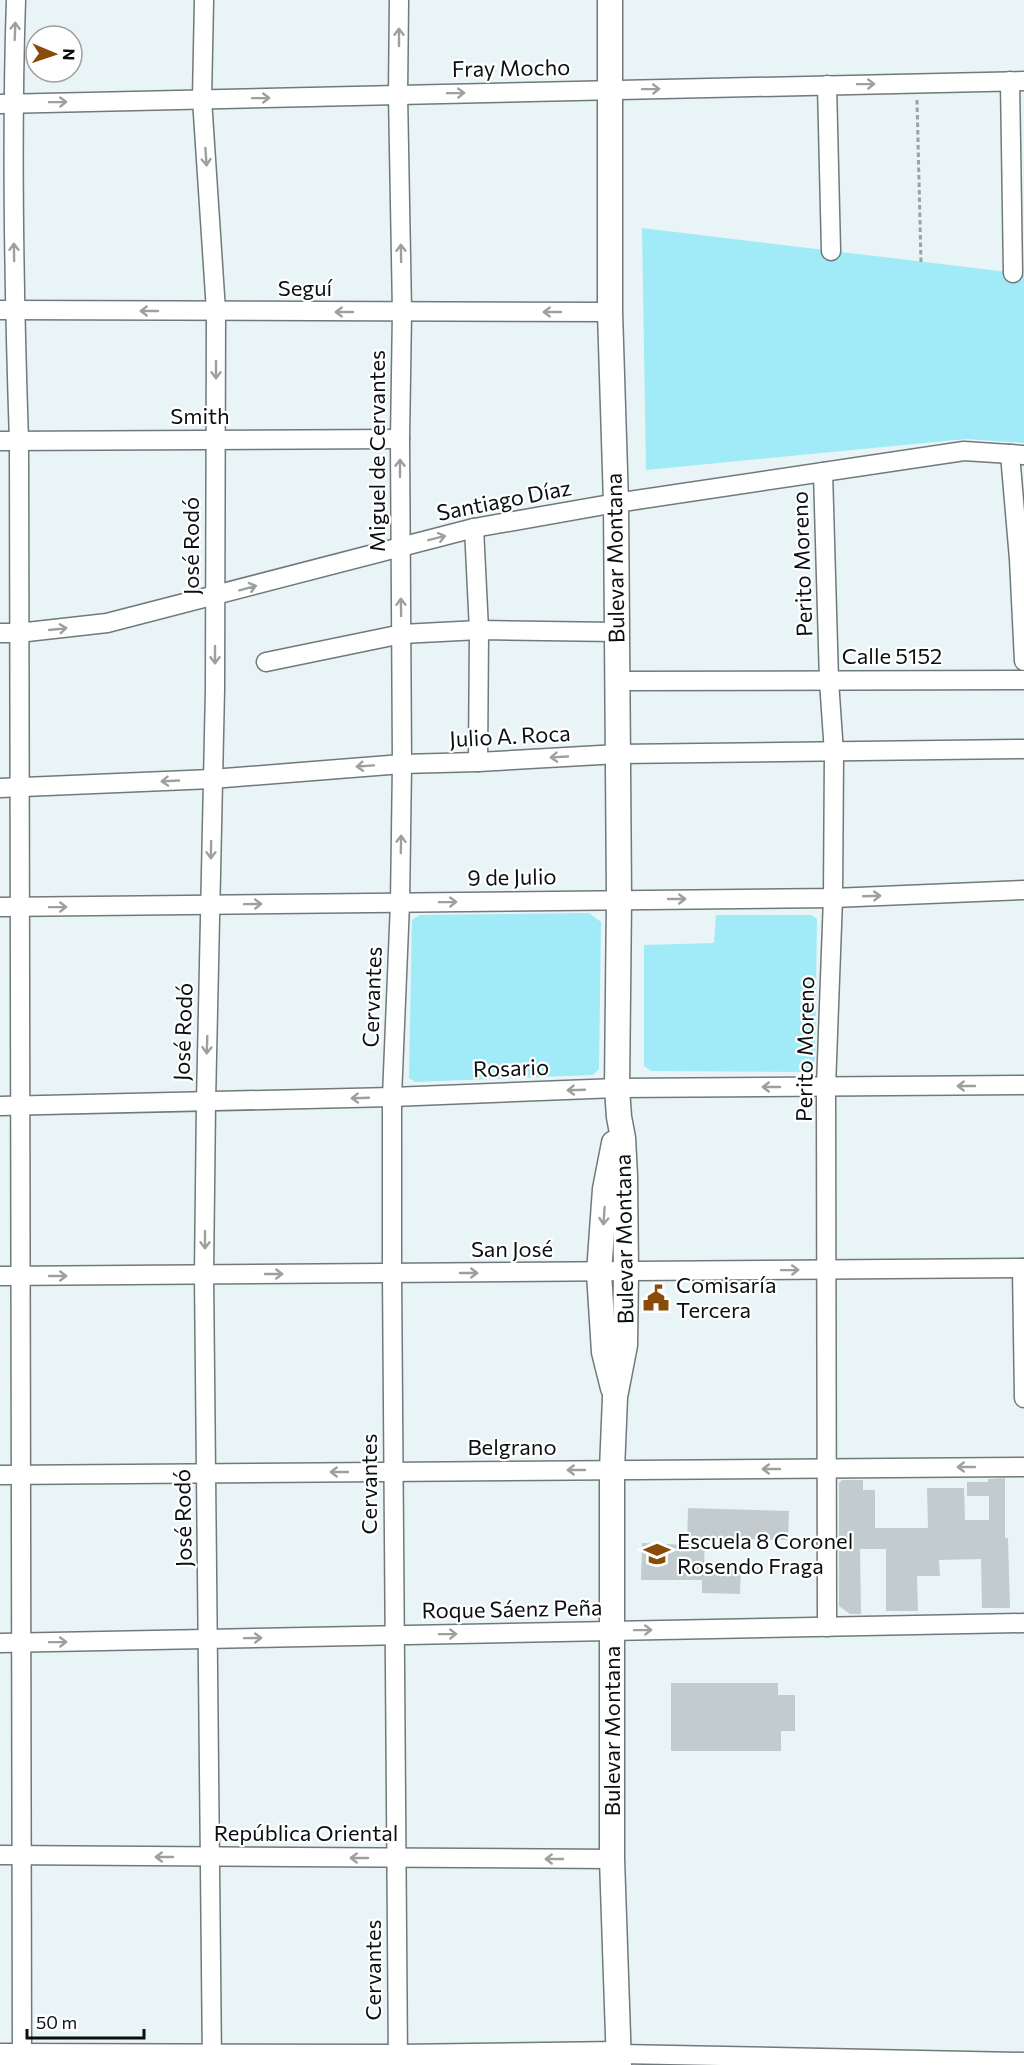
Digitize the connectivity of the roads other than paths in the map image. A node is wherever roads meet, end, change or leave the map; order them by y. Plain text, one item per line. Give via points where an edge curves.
1 (16, 0) edge
2 (204, 0) edge
3 (399, 0) edge
4 (610, 0) edge
5 (1017, 81) edge
6 (827, 85) junction
7 (610, 90) junction
8 (398, 94) junction
9 (202, 99) junction
10 (6, 104) edge
11 (831, 251) dead end
12 (1013, 273) dead end
13 (7, 310) edge
14 (216, 311) junction
15 (402, 312) junction
16 (610, 312) junction
17 (400, 439) junction
18 (216, 440) junction
19 (0, 441) edge
20 (19, 441) junction
21 (1017, 454) edge
22 (823, 472) junction
23 (616, 503) junction
24 (474, 528) junction
25 (400, 547) junction
26 (1022, 559) edge
27 (214, 596) junction
28 (478, 630) junction
29 (616, 632) junction
30 (9, 633) edge
31 (402, 634) junction
32 (1024, 661) edge
33 (266, 662) dead end
34 (1024, 680) edge
35 (617, 681) junction
36 (829, 681) junction
37 (1024, 749) edge
38 (834, 753) junction
39 (618, 754) junction
40 (478, 762) junction
41 (402, 764) junction
42 (212, 779) junction
43 (0, 788) edge
44 (19, 788) junction
45 (1024, 890) edge
46 (833, 898) junction
47 (619, 900) junction
48 (400, 903) junction
49 (211, 905) junction
50 (0, 907) edge
51 (19, 907) junction
52 (1024, 1085) edge
53 (826, 1087) junction
54 (616, 1088) junction
55 (392, 1097) junction
56 (206, 1102) junction
57 (9, 1106) edge
58 (619, 1117) junction
59 (1023, 1268) edge
60 (827, 1269) junction
61 (626, 1272) junction
62 (392, 1273) junction
63 (599, 1273) junction
64 (204, 1275) junction
65 (0, 1276) edge
66 (20, 1276) junction
67 (615, 1397) junction
68 (1024, 1398) edge
69 (1024, 1467) edge
70 (827, 1468) junction
71 (612, 1470) junction
72 (393, 1472) junction
73 (206, 1473) junction
74 (0, 1475) edge
75 (21, 1475) junction
76 (1024, 1623) edge
77 (827, 1627) junction
78 (612, 1631) junction
79 (395, 1635) junction
80 (208, 1639) junction
81 (21, 1642) junction
82 (0, 1643) edge
83 (0, 1856) edge
84 (21, 1856) junction
85 (210, 1857) junction
86 (396, 1858) junction
87 (612, 1859) junction
88 (14, 2059) edge
89 (619, 2059) edge
90 (212, 2061) edge
91 (398, 2061) edge
92 (834, 2062) edge
93 (1024, 2062) edge

10 -> 1 street
2 - 9 street, José Rodó
8 -> 3 street, Miguel de Cervantes
4 - 7 main road, Bulevar Montana
6 -> 5 street, Fray Mocho
5 - 12 street
7 -> 6 street, Fray Mocho
6 - 11 street
8 -> 7 street, Fray Mocho
7 - 16 main road, Bulevar Montana
9 -> 8 street, Fray Mocho
15 -> 8 street, Miguel de Cervantes
10 -> 9 street, Fray Mocho
9 -> 14 street, José Rodó
13 -> 10 street
14 -> 13 street, Seguí
13 - 20 street
15 -> 14 street, Seguí
14 -> 18 street, José Rodó
16 -> 15 street, Seguí
15 - 17 street, Miguel de Cervantes
16 - 23 main road, Bulevar Montana
17 - 18 street, Smith
25 -> 17 street, Miguel de Cervantes
18 - 20 street, Smith
18 - 27 street, José Rodó
19 - 20 street, Smith
20 - 30 street
21 - 22 street, Santiago Díaz via 964,451
21 - 26 street
22 - 23 street, Santiago Díaz
22 - 36 street, Perito Moreno
23 - 24 street, Santiago Díaz
23 - 29 main road, Bulevar Montana
25 -> 24 street, Santiago Díaz
24 - 28 street
27 -> 25 street, Santiago Díaz
31 -> 25 street, Miguel de Cervantes
26 - 32 street
30 -> 27 street, Santiago Díaz via 107,623
27 -> 42 street, José Rodó
28 - 29 street
28 - 31 street
28 - 40 street
29 - 35 main road, Bulevar Montana
30 - 44 street
31 - 33 street
31 - 41 street, Miguel de Cervantes
34 - 36 street, Calle 5152
35 - 36 street, Calle 5152
35 - 39 main road, Bulevar Montana
36 - 38 street, Perito Moreno
37 - 38 street, Julio A. Roca
38 - 39 street, Julio A. Roca
38 - 46 street, Perito Moreno
39 -> 40 street, Julio A. Roca
39 - 47 main road, Bulevar Montana
40 - 41 street, Julio A. Roca
41 -> 42 street, Julio A. Roca
48 -> 41 street, Miguel de Cervantes
42 -> 44 street, Julio A. Roca
42 -> 49 street, José Rodó
43 - 44 street, Julio A. Roca
44 - 51 street
46 -> 45 street, 9 de Julio
47 -> 46 street, 9 de Julio
46 - 53 street, Perito Moreno
48 -> 47 street, 9 de Julio
47 - 54 main road, Bulevar Montana
49 -> 48 street, 9 de Julio
48 - 55 street, Cervantes
51 -> 49 street, 9 de Julio
49 -> 56 street, José Rodó
50 - 51 street, 9 de Julio
51 - 57 street
52 -> 53 street, Rosario
53 -> 54 street, Rosario
53 - 60 street, Perito Moreno
54 -> 55 street, Rosario
54 - 58 main road, Bulevar Montana
55 -> 56 street, Rosario
55 - 62 street, Cervantes
56 - 57 street, Rosario
56 -> 64 street, José Rodó
57 - 66 street
58 - 61 main road, Bulevar Montana via 626,1176
58 -> 63 main road, Bulevar Montana via 605,1189
59 - 60 street, San José
59 - 68 street
61 -> 60 street, San José
60 - 70 street, Perito Moreno
61 - 63 street, San José
61 - 67 main road, Bulevar Montana via 625,1345
62 -> 63 street, San José
64 -> 62 street, San José
62 - 72 street, Cervantes
63 - 67 main road, Bulevar Montana via 604,1352
66 -> 64 street, San José
64 - 73 street, José Rodó
65 - 66 street, San José
66 - 75 street
67 - 71 main road, Bulevar Montana
69 -> 70 street, Belgrano
70 -> 71 street, Belgrano
70 - 77 street, Perito Moreno
71 -> 72 street, Belgrano
71 - 78 main road, Bulevar Montana
72 -> 73 street, Belgrano
72 - 79 street, Cervantes
73 - 75 street, Belgrano
73 - 80 street, José Rodó
74 - 75 street, Belgrano
75 - 81 street
76 - 77 street, Roque Sáenz Peña
78 -> 77 street, Roque Sáenz Peña
79 -> 78 street, Roque Sáenz Peña
78 - 87 main road, Bulevar Montana
80 -> 79 street, Roque Sáenz Peña
79 - 86 street, Cervantes
81 -> 80 street, Roque Sáenz Peña
80 - 85 street, José Rodó
81 - 82 street, Roque Sáenz Peña
81 - 84 street
83 - 84 street, República Oriental
85 -> 84 street, República Oriental
84 - 88 street
86 -> 85 street, República Oriental
85 - 90 street, José Rodó
87 -> 86 street, República Oriental
86 - 91 street, Cervantes
87 - 89 main road, Bulevar Montana
88 - 90 main road
89 - 91 main road
89 - 92 street
90 - 91 main road
92 - 93 street

